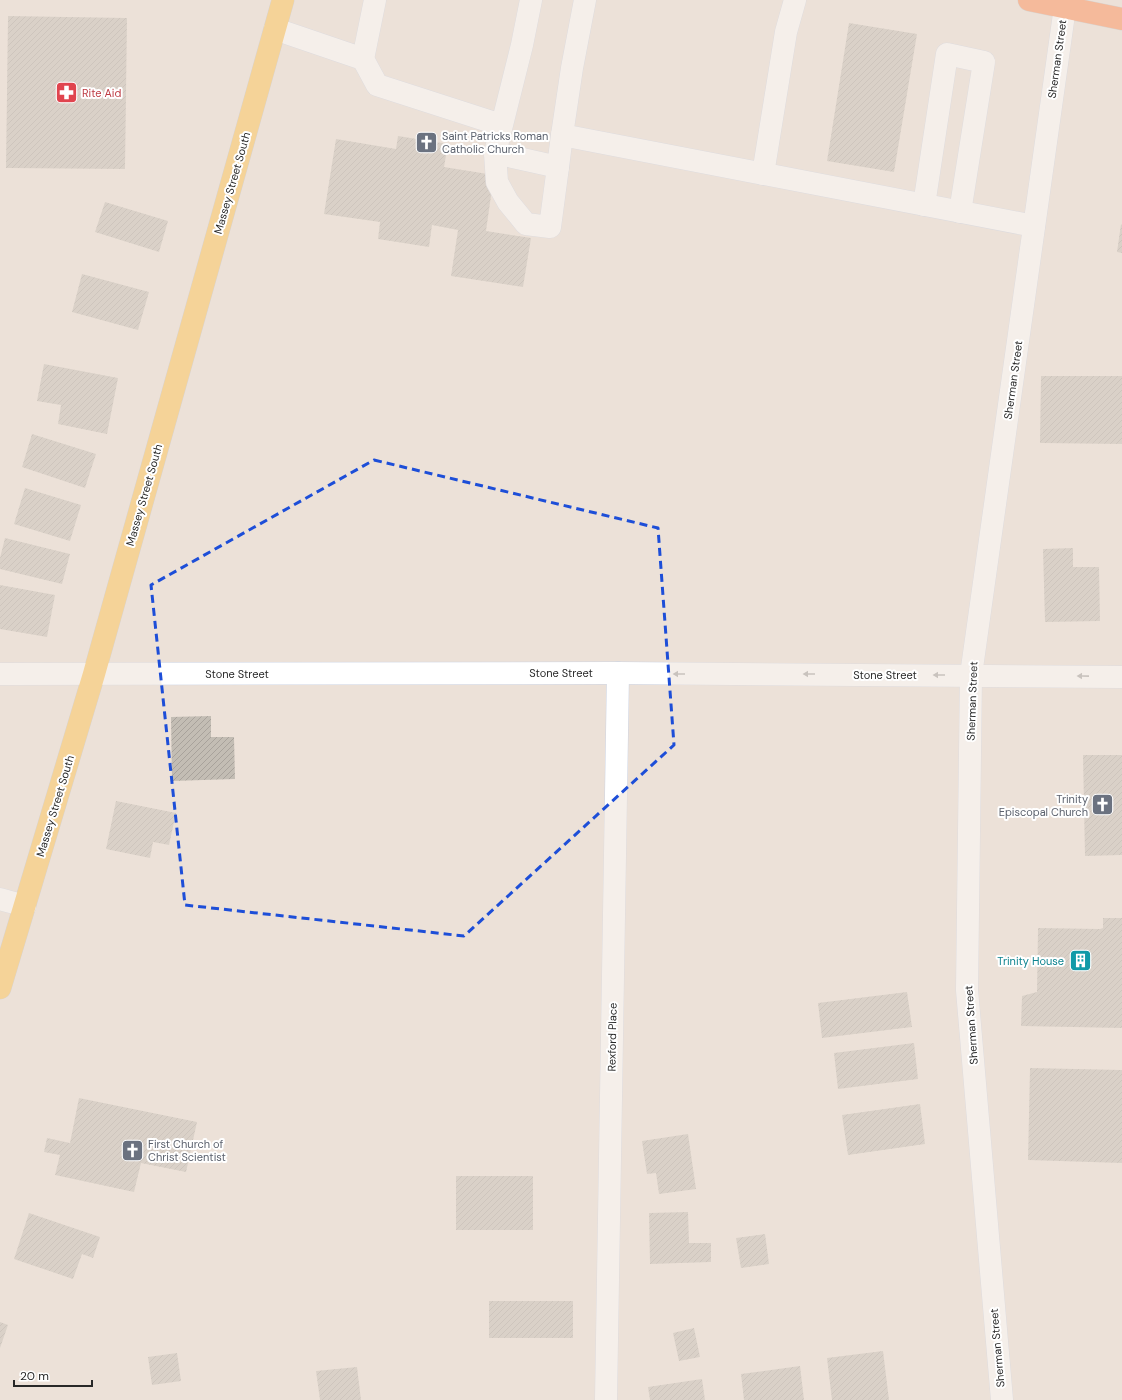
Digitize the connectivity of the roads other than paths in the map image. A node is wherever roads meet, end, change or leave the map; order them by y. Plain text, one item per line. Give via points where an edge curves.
1 (283, 0) edge
2 (375, 0) edge
3 (531, 0) edge
4 (585, 0) edge
5 (795, 0) edge
6 (1029, 0) edge
7 (1064, 4) edge
8 (1122, 19) edge
9 (275, 29) junction
10 (363, 59) junction
11 (501, 125) junction
12 (562, 135) junction
13 (495, 154) junction
14 (558, 167) junction
15 (763, 174) junction
16 (924, 204) junction
17 (960, 212) junction
18 (1034, 226) junction
19 (618, 673) junction
20 (0, 674) edge
21 (94, 674) junction
22 (971, 675) junction
23 (1122, 677) edge
24 (0, 899) edge
25 (24, 906) junction
26 (0, 988) edge
27 (606, 1400) edge
28 (1002, 1400) edge

1 - 9 main road, Massey Street South
2 - 10 street
3 - 11 street
4 - 12 street
5 - 15 street via 786,32
6 - 7 highway
7 - 8 highway
7 - 18 street, Sherman Street
9 - 10 street
9 - 21 main road, Massey Street South
10 - 11 street via 377,85
11 - 13 street
12 - 14 street
12 - 15 street
13 - 14 street
13 - 14 street via 497,182 508,202 526,224 550,228
15 - 16 street
16 - 17 street
16 - 17 street via 947,54 984,62
17 - 18 street
18 - 22 street, Sherman Street
19 - 21 street, Stone Street
22 -> 19 street, Stone Street
19 - 27 street, Rexford Place
20 - 21 street, Stone Street
21 - 25 main road, Massey Street South
23 -> 22 street, Stone Street
22 - 28 street, Sherman Street via 967,990
24 - 25 street
25 - 26 main road, Massey Street South

